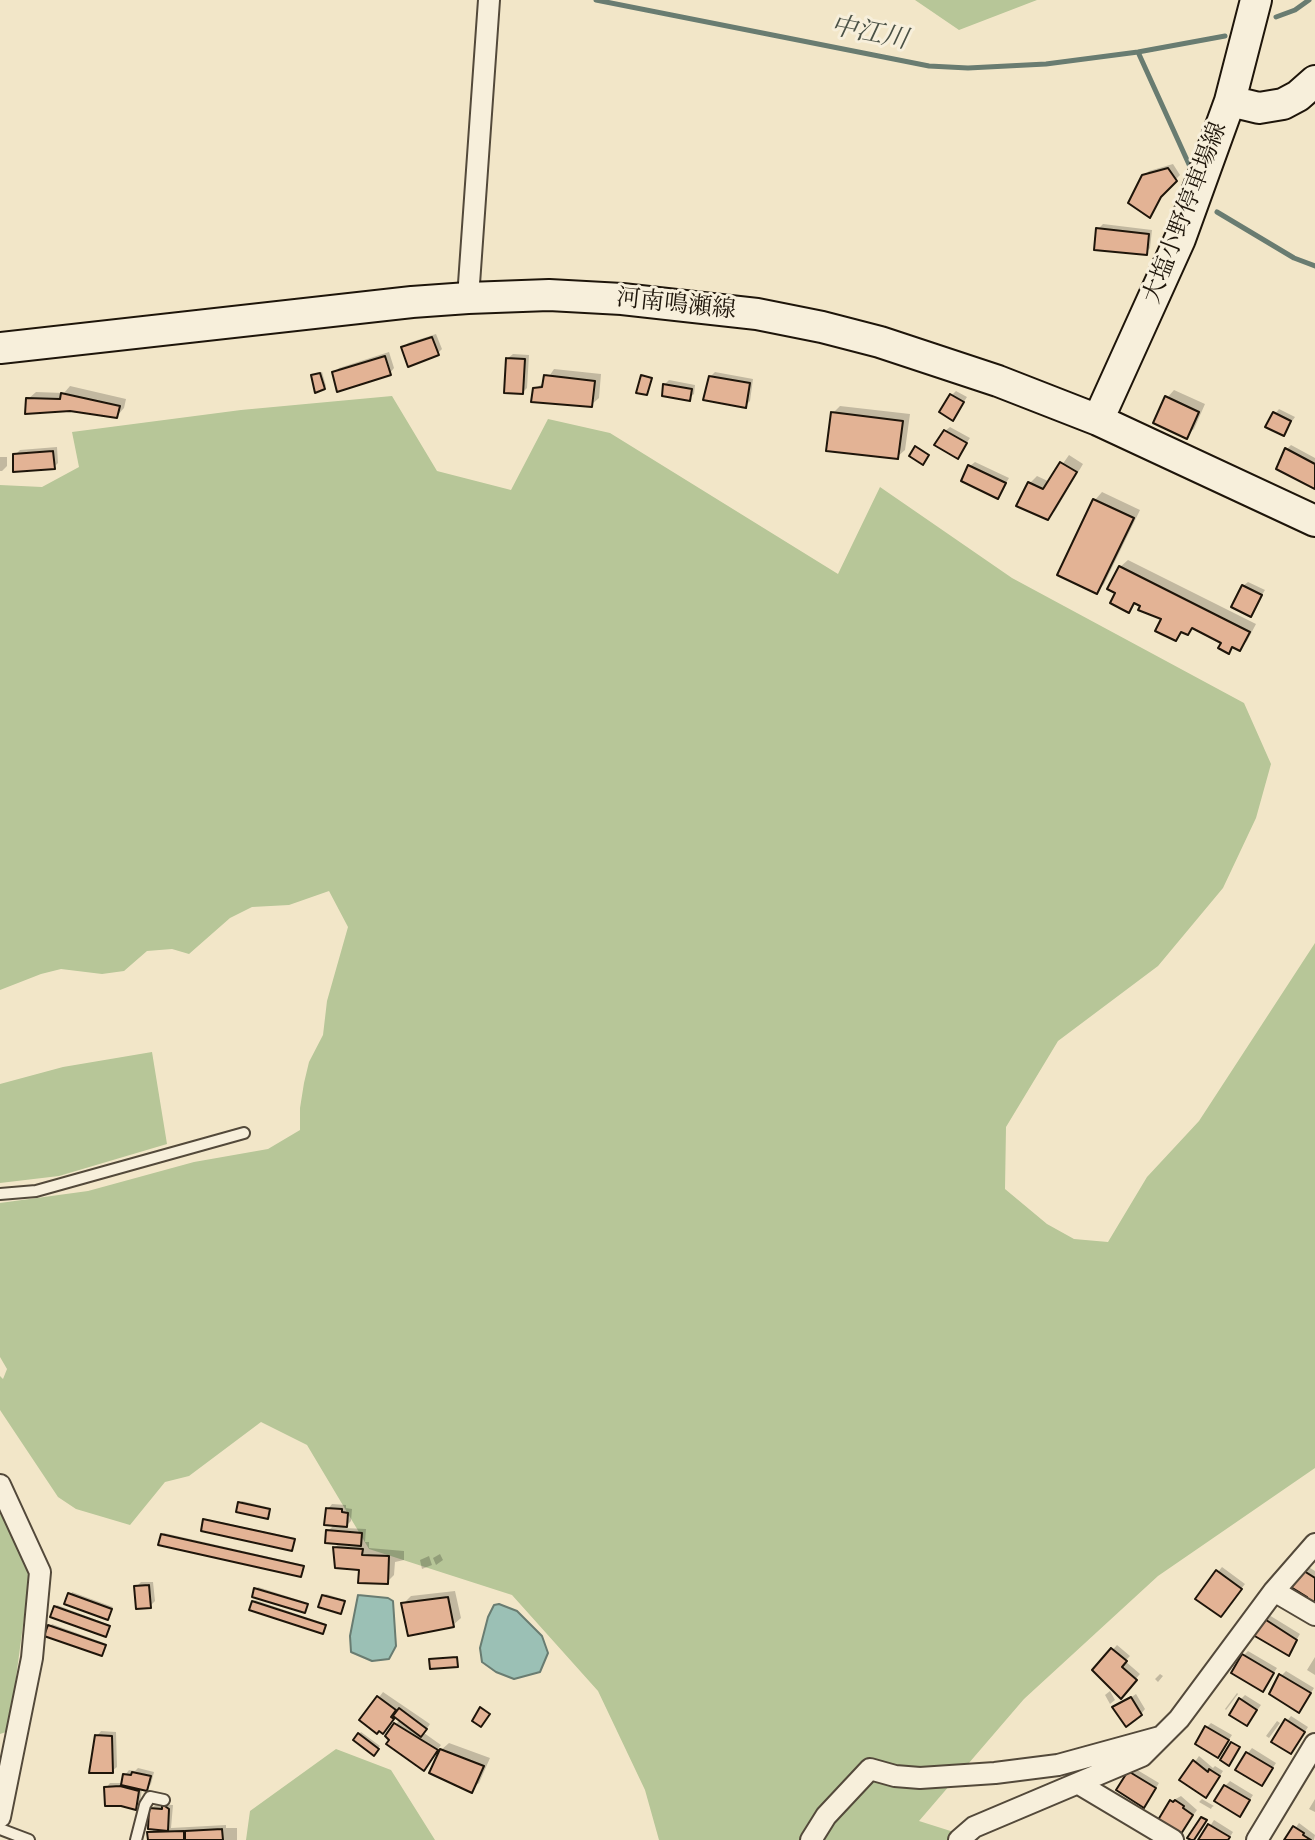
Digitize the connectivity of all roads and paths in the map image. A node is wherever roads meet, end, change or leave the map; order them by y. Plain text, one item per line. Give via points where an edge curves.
1 (489, 0) edge
2 (1256, 0) edge
3 (1315, 81) edge
4 (1230, 101) junction
5 (468, 298) junction
6 (0, 348) edge
7 (1098, 420) junction
8 (1315, 521) edge
9 (244, 1133) dead end
10 (0, 1194) edge
11 (0, 1485) edge
12 (1315, 1544) edge
13 (1274, 1591) junction
14 (1315, 1615) edge
15 (1161, 1737) junction
16 (1315, 1744) edge
17 (1079, 1784) junction
18 (164, 1800) dead end
19 (0, 1817) edge
20 (0, 1829) edge
21 (29, 1840) edge
22 (136, 1840) edge
23 (811, 1840) edge
24 (959, 1840) edge
25 (1173, 1840) edge
26 (1257, 1840) edge

1 - 5 street
2 - 4 main road, 大塩小野停車場線
3 - 4 main road via 1283,104 1259,108
4 - 7 main road, 大塩小野停車場線 via 1180,239
5 - 6 main road, 河南鳴瀬線
5 - 7 main road, 河南鳴瀬線 via 622,299 757,314 880,342
7 - 8 main road, 河南鳴瀬線
9 - 10 lane via 36,1191
11 - 19 street via 40,1572 32,1658
12 - 13 street
13 - 14 street
13 - 15 street
15 - 17 street via 1142,1756
15 - 23 street via 1058,1765 995,1773 920,1778 870,1769
16 - 26 street
17 - 24 street via 974,1827
17 - 25 street
18 - 22 lane via 150,1797
20 - 21 lane

